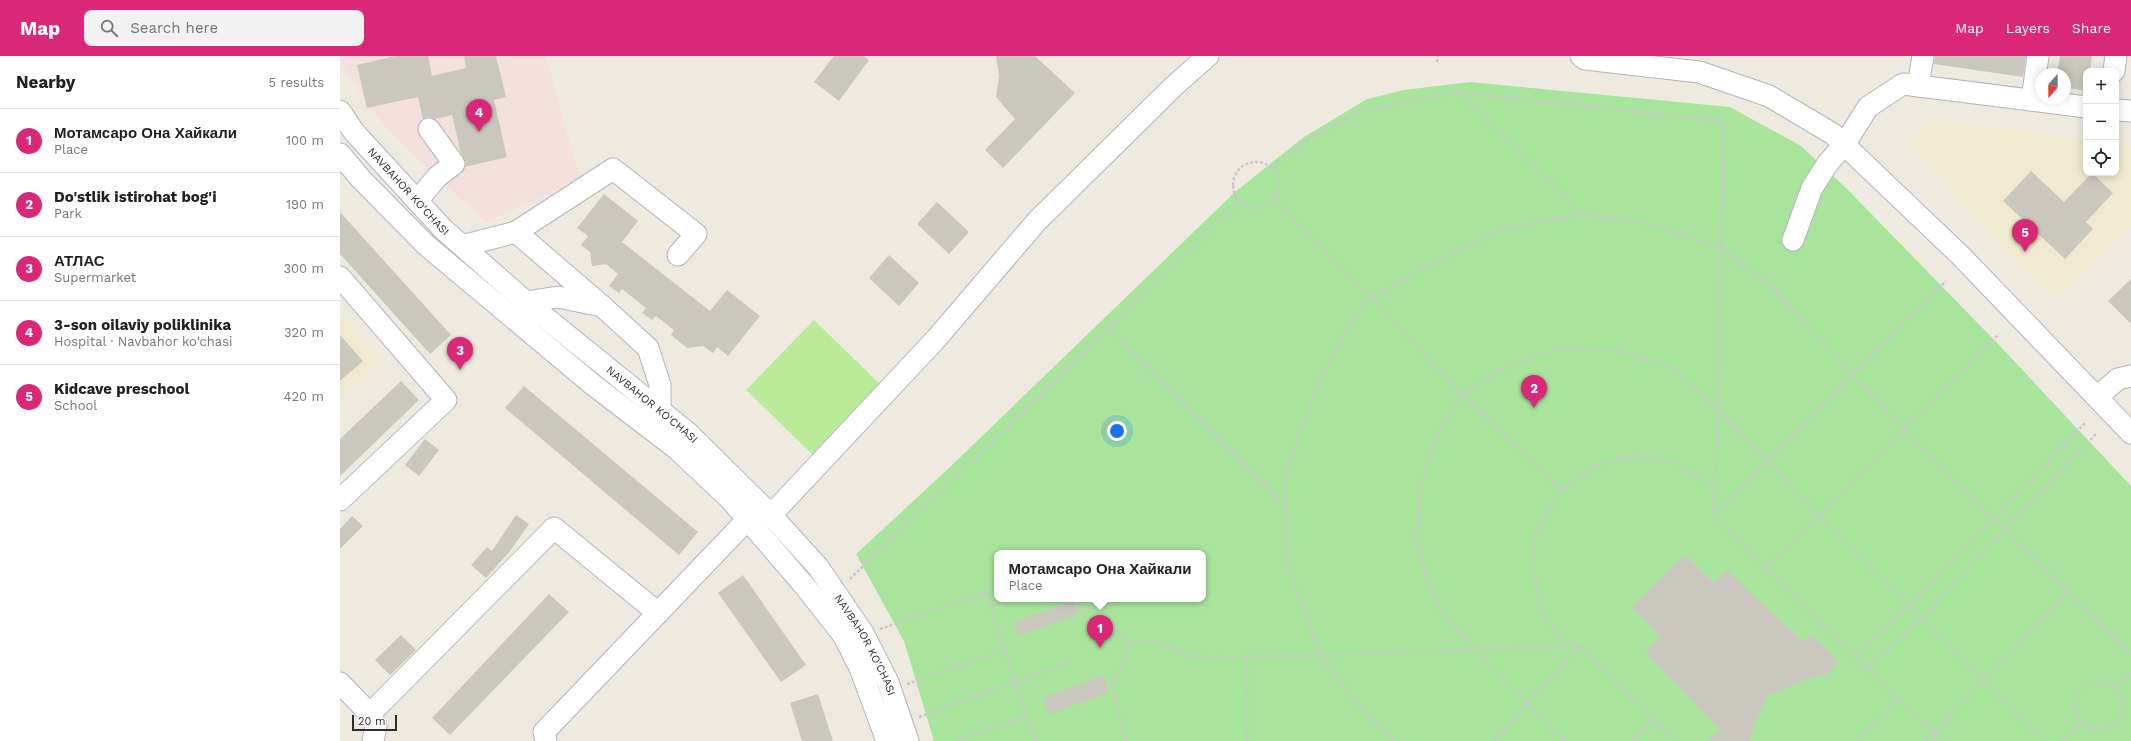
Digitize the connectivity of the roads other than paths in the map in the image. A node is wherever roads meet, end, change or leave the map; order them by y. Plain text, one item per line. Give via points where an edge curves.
1 (1208, 56) edge
2 (1581, 56) edge
3 (1923, 56) edge
4 (2038, 56) edge
5 (2116, 56) edge
6 (2114, 68) edge
7 (1918, 86) junction
8 (2032, 100) junction
9 (2083, 107) edge
10 (2119, 110) edge
11 (340, 111) edge
12 (2131, 111) edge
13 (429, 129) dead end
14 (1844, 144) junction
15 (340, 154) edge
16 (417, 201) junction
17 (516, 232) junction
18 (1793, 240) dead end
19 (462, 246) junction
20 (678, 255) dead end
21 (340, 277) edge
22 (526, 302) junction
23 (602, 306) junction
24 (2131, 376) edge
25 (2097, 397) junction
26 (660, 410) junction
27 (2131, 432) edge
28 (736, 493) junction
29 (340, 500) edge
30 (771, 515) junction
31 (747, 520) junction
32 (658, 613) junction
33 (340, 683) edge
34 (370, 714) junction
35 (373, 741) edge
36 (546, 741) edge
37 (886, 741) edge
38 (908, 741) edge

1 - 30 street via 1174,86 1037,221 936,339
2 - 14 street via 1585,59 1699,72 1769,96 1833,134
3 - 7 street
4 - 8 street
5 - 6 street
7 - 8 street
7 - 14 street via 1903,84 1868,107
8 - 9 street
10 - 12 street
11 - 16 street, NAVBAHOR KO'CHASI via 359,138
13 - 16 street via 454,164 437,177
14 - 18 street via 1812,188
14 - 25 street via 1960,255
15 - 28 street, NAVBAHOR KO'CHASI via 426,245 592,384
16 - 19 street, NAVBAHOR KO'CHASI
17 - 19 street
17 - 20 street via 613,169 696,234
17 - 23 street
19 - 22 street, NAVBAHOR KO'CHASI
21 - 29 street via 446,400
22 - 23 street via 558,297
22 - 26 street, NAVBAHOR KO'CHASI
23 - 26 street via 648,348 660,385
24 - 25 street via 2118,379
25 - 27 street
26 - 28 street, NAVBAHOR KO'CHASI via 688,433
28 - 30 street, NAVBAHOR KO'CHASI
28 - 31 street, NAVBAHOR KO'CHASI
30 - 38 street, NAVBAHOR KO'CHASI via 818,567 863,633 888,682
31 - 32 street
31 - 37 street, NAVBAHOR KO'CHASI via 844,636 862,674
32 - 34 street via 554,528
32 - 36 street via 544,732
33 - 34 street
34 - 35 street via 376,726

